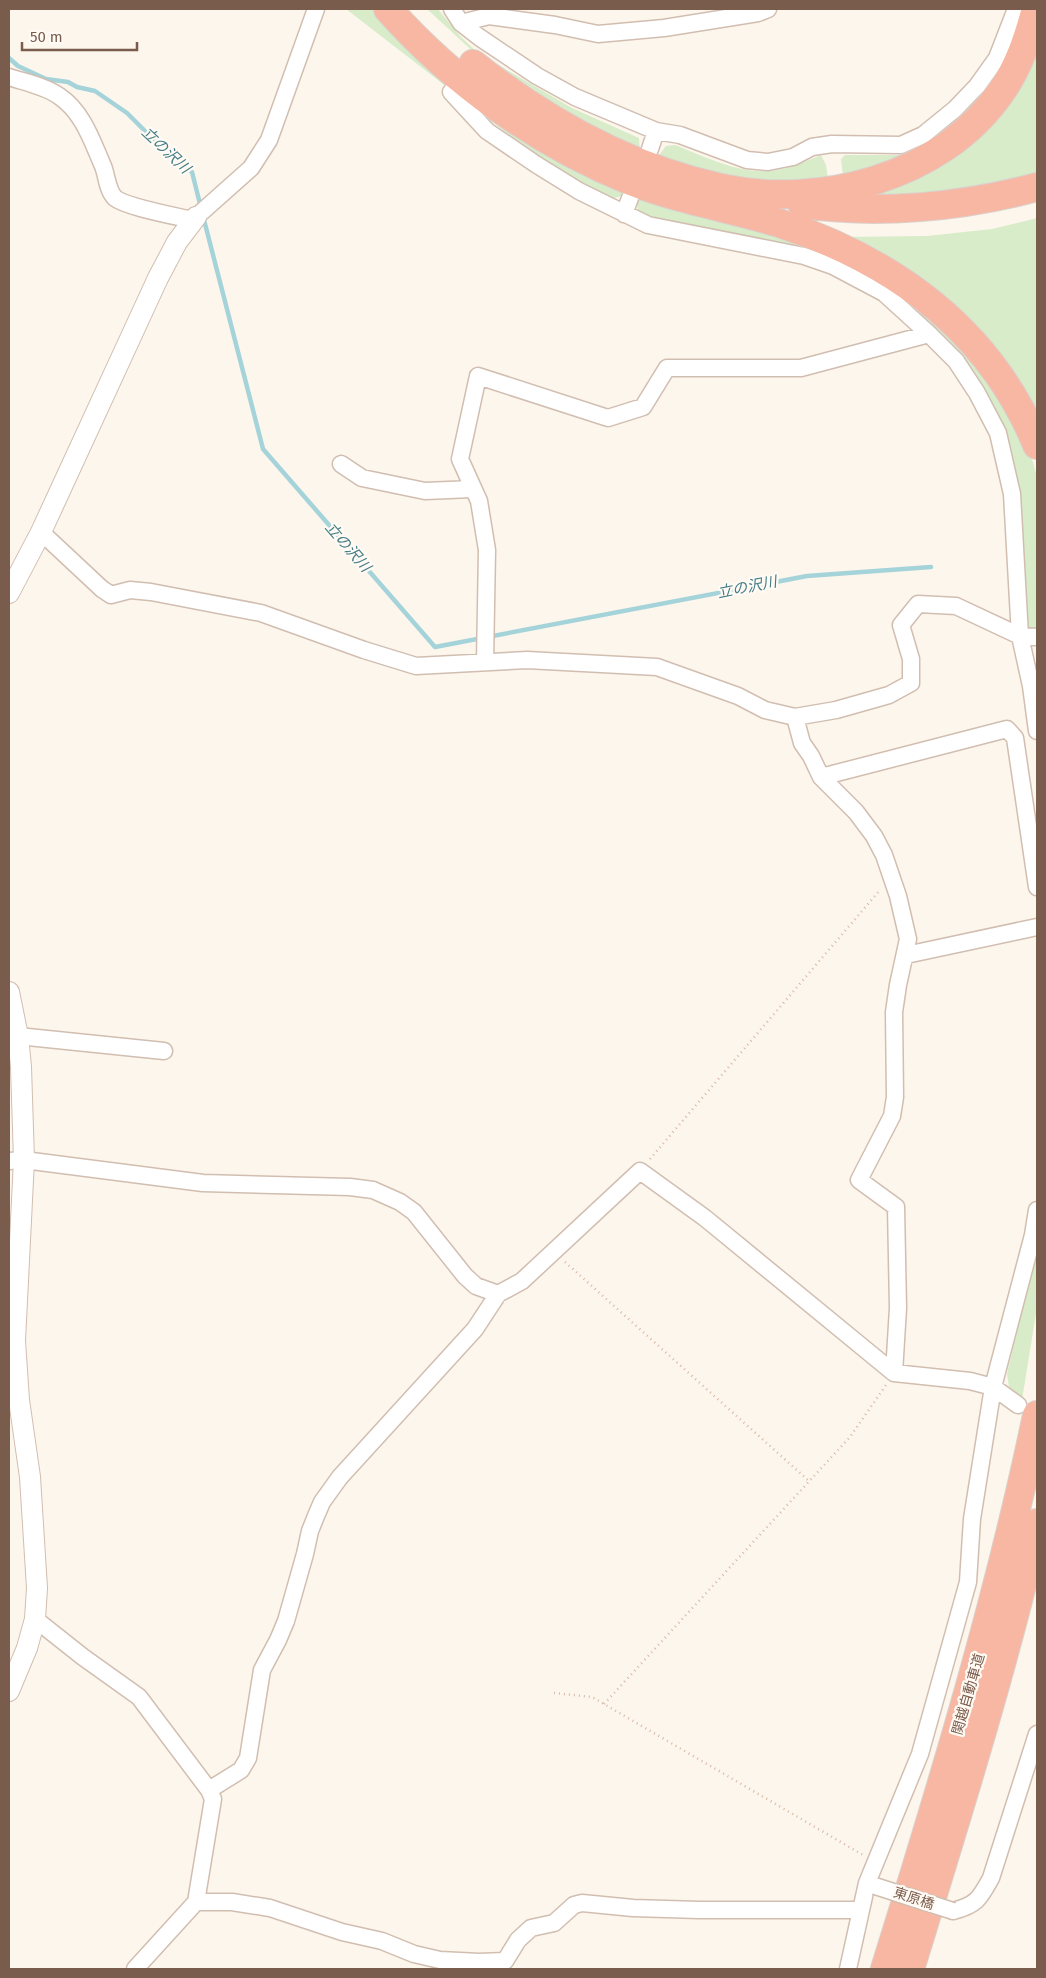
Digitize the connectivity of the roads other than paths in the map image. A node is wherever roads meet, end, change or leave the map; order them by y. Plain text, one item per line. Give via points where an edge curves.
1 (316, 9) edge
2 (388, 9) edge
3 (413, 9) edge
4 (452, 9) edge
5 (768, 9) edge
6 (1016, 9) edge
7 (1036, 9) edge
8 (461, 23) junction
9 (9, 77) edge
10 (450, 92) dead end
11 (656, 131) junction
12 (650, 150) dead end
13 (1037, 187) edge
14 (722, 188) junction
15 (630, 198) dead end
16 (1037, 204) edge
17 (736, 211) junction
18 (624, 214) junction
19 (194, 218) junction
20 (929, 334) junction
21 (1037, 445) edge
22 (341, 464) dead end
23 (473, 489) junction
24 (41, 532) junction
25 (9, 593) edge
26 (1029, 636) edge
27 (485, 662) junction
28 (796, 717) junction
29 (1037, 731) edge
30 (821, 777) junction
31 (1037, 887) edge
32 (1037, 927) edge
33 (906, 955) junction
34 (9, 992) edge
35 (18, 1036) junction
36 (164, 1051) dead end
37 (16, 1161) edge
38 (1037, 1210) edge
39 (498, 1294) junction
40 (894, 1373) junction
41 (994, 1387) junction
42 (1027, 1410) edge
43 (1037, 1523) edge
44 (36, 1619) junction
45 (9, 1691) edge
46 (1037, 1734) edge
47 (209, 1790) junction
48 (871, 1884) junction
49 (196, 1902) junction
50 (861, 1910) junction
51 (135, 1969) edge
52 (848, 1969) edge
53 (885, 1969) edge
54 (910, 1969) edge

1 - 19 street via 269,140 251,168
2 - 17 highway via 420,42 480,94 538,134 631,181
3 - 14 highway via 480,70 554,120 621,155
4 - 8 street
5 - 8 street via 664,28 607,34 489,16
6 - 11 street via 997,58 977,86 923,135 901,145 832,144 812,147 793,157 768,162 747,160 680,135
7 - 14 highway via 1017,64 1002,92 964,135 938,153 882,177 829,190 779,194
8 - 11 street via 537,76 575,97
9 - 19 street via 57,94 84,122 116,199 162,213
10 - 18 street via 487,131 537,166
11 - 12 street
13 - 14 highway via 973,201 875,208 807,205
15 - 18 street
16 - 17 highway via 986,216 891,225 821,223
17 - 21 highway via 841,247 930,300 978,348 999,376
18 - 20 street via 648,225 804,256 833,266 884,294
19 - 24 street via 158,278
20 - 23 street via 802,368 667,368 643,407 608,418 478,376 460,458
20 - 26 street via 956,361 998,433 1012,494
22 - 23 street via 362,478 425,491
23 - 27 street via 479,501 487,550
24 - 25 street
24 - 27 street via 111,595 130,590 151,592 261,613 416,666
26 - 28 street via 956,606 918,604 901,625 910,659 911,683 889,695
26 - 29 street
27 - 28 street via 527,660 657,667 738,696 766,710
28 - 30 street via 802,743
30 - 31 street via 1007,729 1014,738
30 - 33 street via 856,812 884,855 908,939
32 - 33 street
33 - 40 street via 894,1012 895,1097 892,1116 858,1180 896,1207 898,1308
34 - 35 street
35 - 36 street
35 - 37 street
37 - 39 street via 203,1183 373,1190 414,1212 465,1276 476,1286
37 - 44 street via 14,1341 30,1477
38 - 41 street
39 - 40 street via 522,1281 640,1171 705,1218
39 - 47 street via 475,1329 340,1477 322,1502 310,1531 286,1621 262,1670 248,1758 241,1770
40 - 41 street via 970,1381
41 - 42 street
41 - 48 street via 972,1519 968,1582 920,1754 875,1862
42 - 53 highway, 関越自動車道 via 1000,1579 952,1752
43 - 54 highway, 関越自動車道 via 974,1757
44 - 45 street
44 - 47 street via 139,1697
46 - 48 street, 東原橋, bridge via 991,1878 983,1894 972,1905 953,1911
47 - 49 street via 213,1800
48 - 50 street
49 - 50 street via 232,1902 270,1908 342,1932 382,1941 414,1954 440,1960 479,1962 505,1961 518,1940 531,1928 554,1923 574,1905 582,1903 699,1910
49 - 51 street
50 - 52 street

